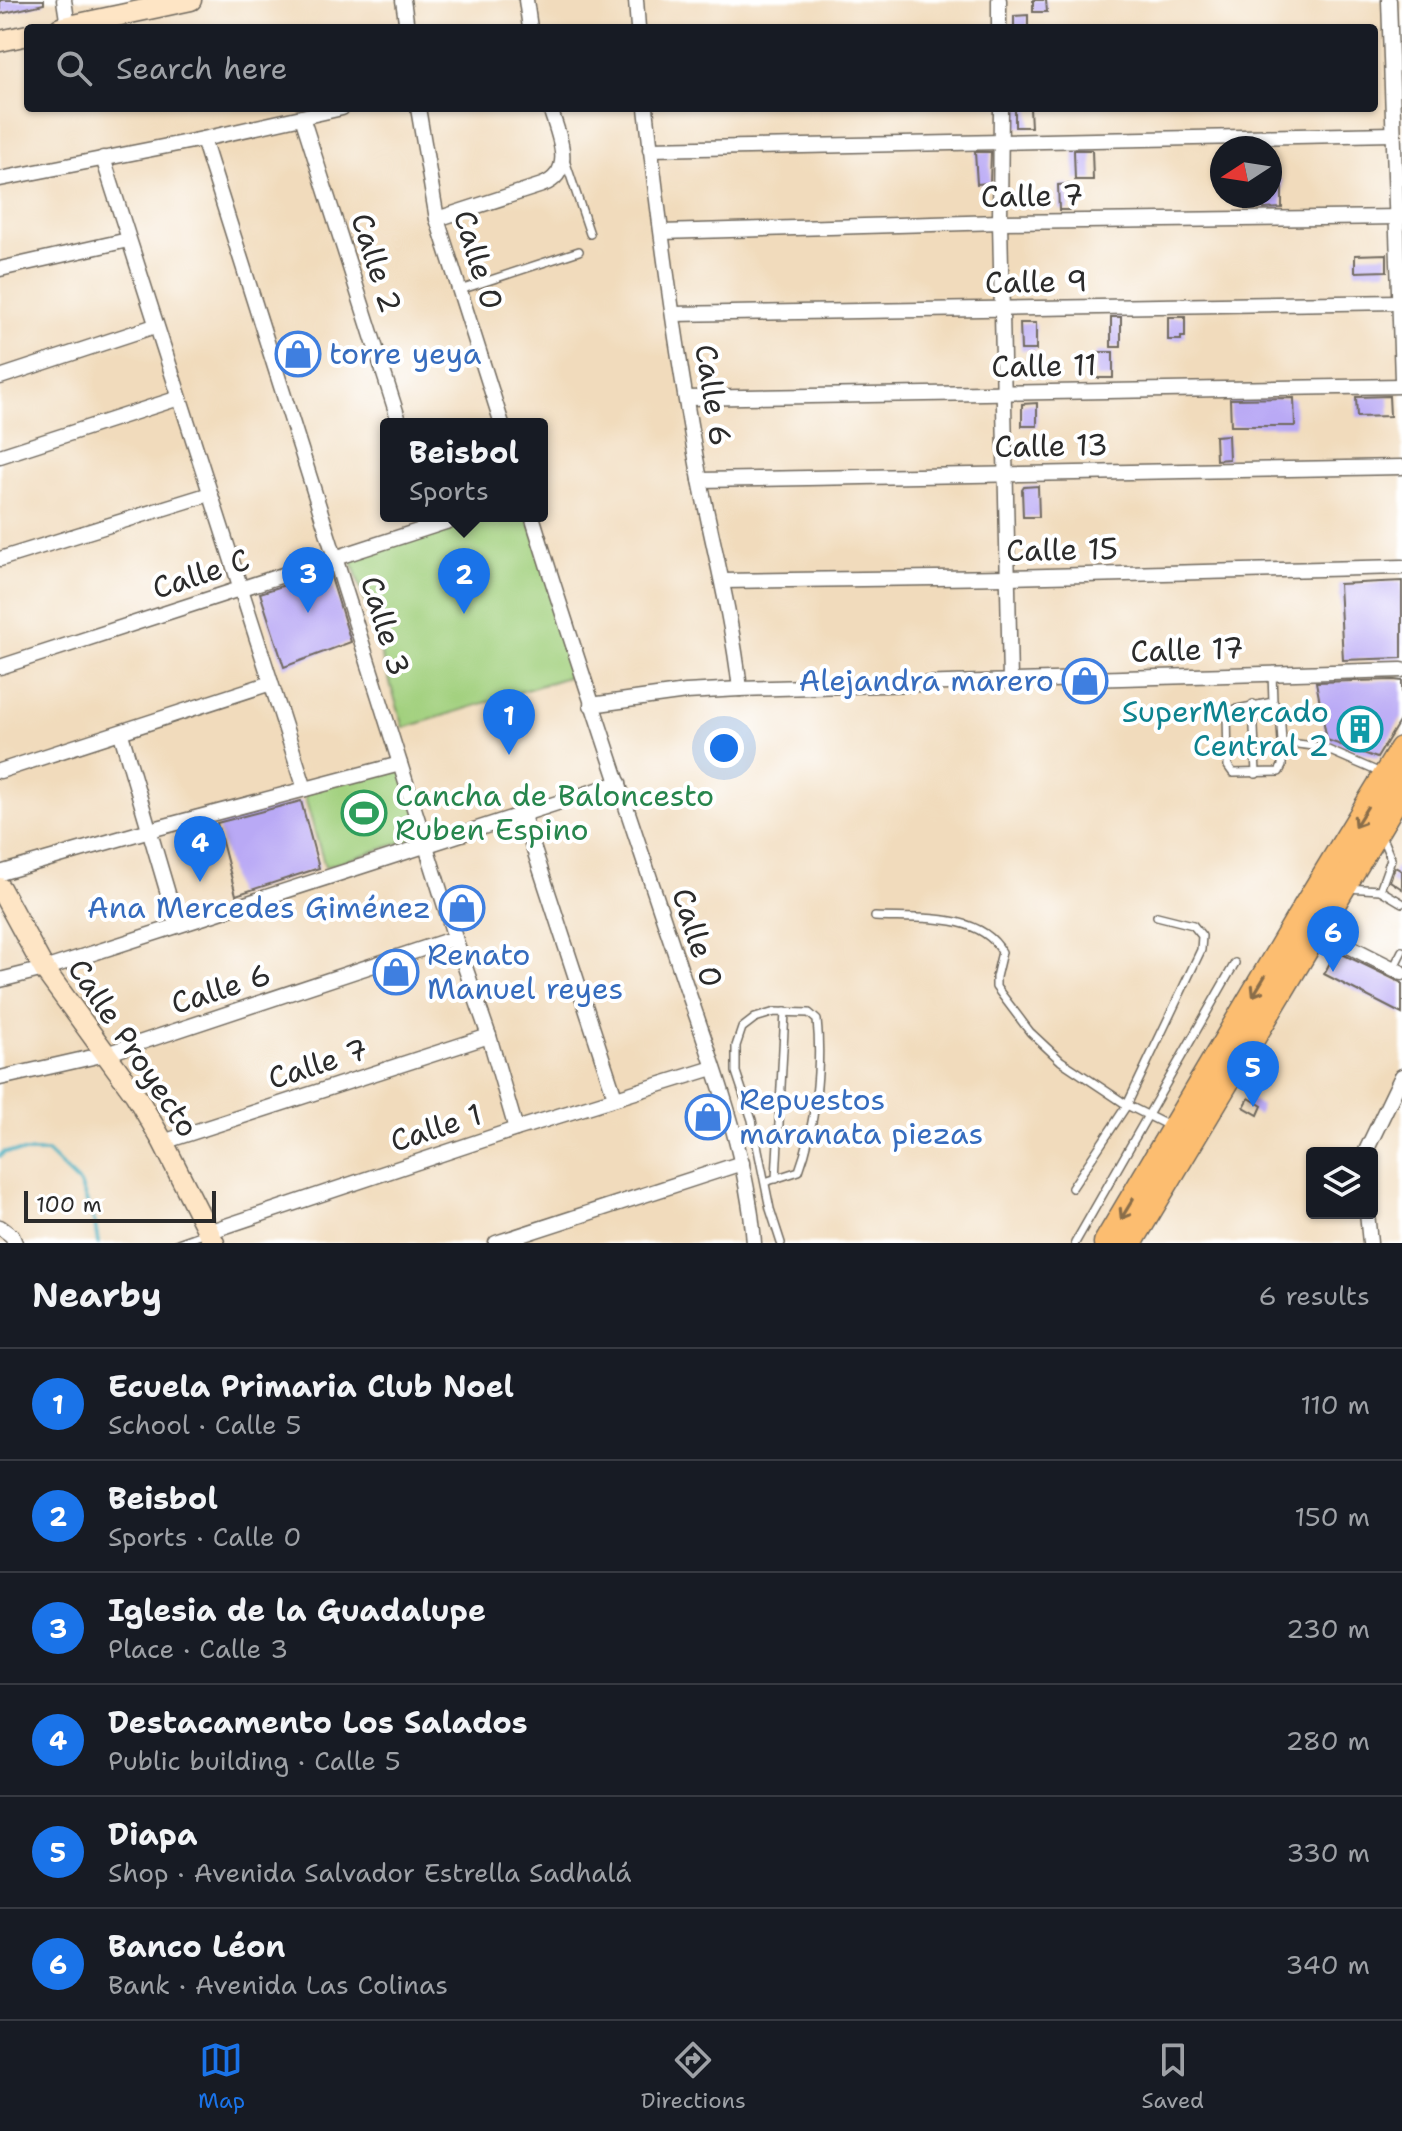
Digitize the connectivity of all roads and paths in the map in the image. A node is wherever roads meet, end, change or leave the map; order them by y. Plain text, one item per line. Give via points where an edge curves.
1 (64, 0) edge
2 (191, 0) edge
3 (403, 0) edge
4 (526, 0) edge
5 (636, 0) edge
6 (999, 0) edge
7 (1393, 1) edge
8 (167, 2) edge
9 (64, 24) edge
10 (76, 24) edge
11 (406, 24) edge
12 (529, 24) edge
13 (638, 24) edge
14 (999, 24) edge
15 (24, 36) edge
16 (0, 41) edge
17 (1391, 49) junction
18 (1378, 50) edge
19 (324, 112) edge
20 (419, 112) edge
21 (551, 112) edge
22 (646, 112) edge
23 (1001, 112) edge
24 (302, 117) junction
25 (1393, 134) junction
26 (203, 139) junction
27 (1001, 142) junction
28 (650, 149) junction
29 (563, 154) junction
30 (103, 158) junction
31 (0, 179) edge
32 (1399, 217) edge
33 (437, 219) junction
34 (1000, 222) junction
35 (662, 232) junction
36 (590, 234) dead end
37 (128, 240) junction
38 (579, 251) dead end
39 (0, 269) edge
40 (460, 290) junction
41 (1399, 302) junction
42 (1002, 308) junction
43 (673, 314) junction
44 (155, 326) junction
45 (0, 377) edge
46 (1402, 379) edge
47 (1402, 386) edge
48 (1004, 392) junction
49 (179, 398) junction
50 (687, 398) junction
51 (398, 418) edge
52 (500, 418) edge
53 (0, 456) edge
54 (1402, 467) edge
55 (1006, 473) junction
56 (700, 480) junction
57 (210, 494) junction
58 (428, 522) edge
59 (534, 522) edge
60 (337, 558) junction
61 (0, 559) edge
62 (1402, 567) edge
63 (1008, 577) junction
64 (723, 581) junction
65 (240, 588) junction
66 (0, 667) edge
67 (1402, 670) edge
68 (1272, 673) junction
69 (1010, 680) junction
70 (271, 683) junction
71 (740, 689) junction
72 (1273, 702) junction
73 (1253, 704) junction
74 (591, 705) junction
75 (121, 734) junction
76 (1282, 742) junction
77 (1402, 750) edge
78 (400, 764) junction
79 (0, 771) edge
80 (1256, 774) junction
81 (619, 783) junction
82 (305, 789) junction
83 (1392, 802) edge
84 (522, 813) junction
85 (150, 830) junction
86 (426, 844) junction
87 (0, 873) edge
88 (0, 888) edge
89 (1340, 888) junction
90 (1380, 890) junction
91 (1402, 903) edge
92 (1157, 916) dead end
93 (875, 917) dead end
94 (177, 924) junction
95 (1307, 924) junction
96 (455, 938) junction
97 (1402, 951) edge
98 (1235, 963) dead end
99 (44, 969) junction
100 (1398, 971) edge
101 (0, 980) edge
102 (785, 1012) junction
103 (489, 1036) junction
104 (106, 1054) junction
105 (713, 1068) junction
106 (1402, 1076) edge
107 (0, 1078) edge
108 (1398, 1093) edge
109 (615, 1097) junction
110 (1127, 1105) junction
111 (1149, 1116) junction
112 (516, 1129) junction
113 (1174, 1129) junction
114 (163, 1142) junction
115 (1368, 1147) edge
116 (742, 1163) junction
117 (776, 1179) junction
118 (765, 1182) junction
119 (1072, 1188) dead end
120 (1368, 1219) edge
121 (0, 1227) edge
122 (211, 1238) edge
123 (15, 1243) edge
124 (178, 1243) edge
125 (496, 1243) edge
126 (754, 1243) edge
127 (781, 1243) edge
128 (1075, 1243) edge
129 (1107, 1243) edge
130 (1129, 1243) edge
131 (1145, 1243) edge
132 (1370, 1243) edge

1 - 9 street
2 - 8 street
3 - 11 street
4 - 12 street
5 - 13 street
6 - 14 street
7 - 17 street
8 - 10 street
15 - 16 street
17 - 18 street
17 - 25 street
19 - 24 street
20 - 33 street, Calle 0
21 - 29 street
22 - 28 street, Calle 6
23 - 27 street
24 - 26 street
24 - 51 street, Calle 2
25 - 27 street
25 - 32 street
26 - 30 street
26 - 60 street, Calle 3
27 - 28 street
27 - 34 street
28 - 35 street, Calle 6
29 - 33 street via 552,181
29 - 36 lane
30 - 31 street
30 - 37 street
32 - 34 street, Calle 7
32 - 41 street
33 - 40 street, Calle 0
34 - 35 street, Calle 7
34 - 42 street
35 - 43 street, Calle 6
37 - 39 street
37 - 44 street
38 - 40 lane
40 - 52 street, Calle 0
41 - 42 street, Calle 9
41 - 46 street
42 - 43 street, Calle 9
42 - 48 street
43 - 50 street, Calle 6
44 - 45 street
44 - 49 street
47 - 48 street, Calle 11
48 - 50 street, Calle 11
48 - 55 street
49 - 53 street
49 - 57 street
50 - 56 street, Calle 6
54 - 55 street, Calle 13
55 - 56 street, Calle 13
55 - 63 street
56 - 64 street, Calle 6
57 - 61 street
57 - 65 street
58 - 60 street, Calle C
59 - 74 street, Calle 0
60 - 65 street, Calle C
60 - 78 street, Calle 3
62 - 63 street, Calle 15
63 - 64 street, Calle 15
63 - 69 street
64 - 71 street, Calle 6
65 - 66 street, Calle C
65 - 70 street
67 - 68 street, Calle 17
68 - 69 street, Calle 17
68 - 72 lane
69 - 71 street, Calle 17
70 - 75 street
70 - 82 street
71 - 74 street, Calle 17
72 - 73 lane
72 - 76 lane via 1280,711
73 - 80 lane
73 - 80 lane via 1230,709 1226,720 1230,770
74 - 81 street, Calle 0
75 - 79 street
75 - 85 street
76 - 80 lane via 1281,770
76 - 83 lane via 1321,747
77 - 83 highway
78 - 82 street
78 - 86 street, Calle 3
81 - 84 street
81 - 105 street, Calle 0
82 - 85 street
83 - 89 highway
83 - 90 lane via 1391,859
83 -> 95 highway
84 - 86 street
84 - 109 street
85 - 87 street
85 - 94 street
86 - 94 street
86 - 96 street, Calle 3
88 - 99 street, Calle Proyecto
89 - 90 lane
89 - 95 highway
90 - 91 lane
92 - 110 lane via 1193,925 1202,946
93 - 110 lane via 953,921 996,942 1002,952 996,987 1030,1032 1061,1061
94 - 99 street
95 - 100 street
95 -> 113 highway
95 - 130 highway
95 - 131 highway via 1311,953
96 - 103 street, Calle 3
96 - 104 street, Calle 6
97 - 100 lane
98 - 111 lane
99 - 101 street
99 - 104 street, Calle Proyecto
102 - 117 lane
102 - 117 lane via 809,1013 817,1020 819,1044 809,1145 799,1171
102 - 118 lane via 755,1018 742,1028 736,1046 736,1072
103 - 112 street, Calle 3
103 - 114 street, Calle 7
104 - 107 street, Calle 6
104 - 114 street, Calle Proyecto
105 - 109 street, Calle 1
105 - 116 street, Calle 0
106 - 108 street
108 - 115 street
109 - 112 street, Calle 1
110 - 111 lane
110 - 119 lane
111 - 113 lane
111 - 128 lane
112 - 122 street, Calle 1
113 -> 129 highway
114 - 122 street, Calle Proyecto
116 - 125 street
116 - 126 street, Calle 0
117 - 118 lane
118 - 127 lane
120 - 132 street
121 - 123 street
122 - 124 lane, Calle 1

